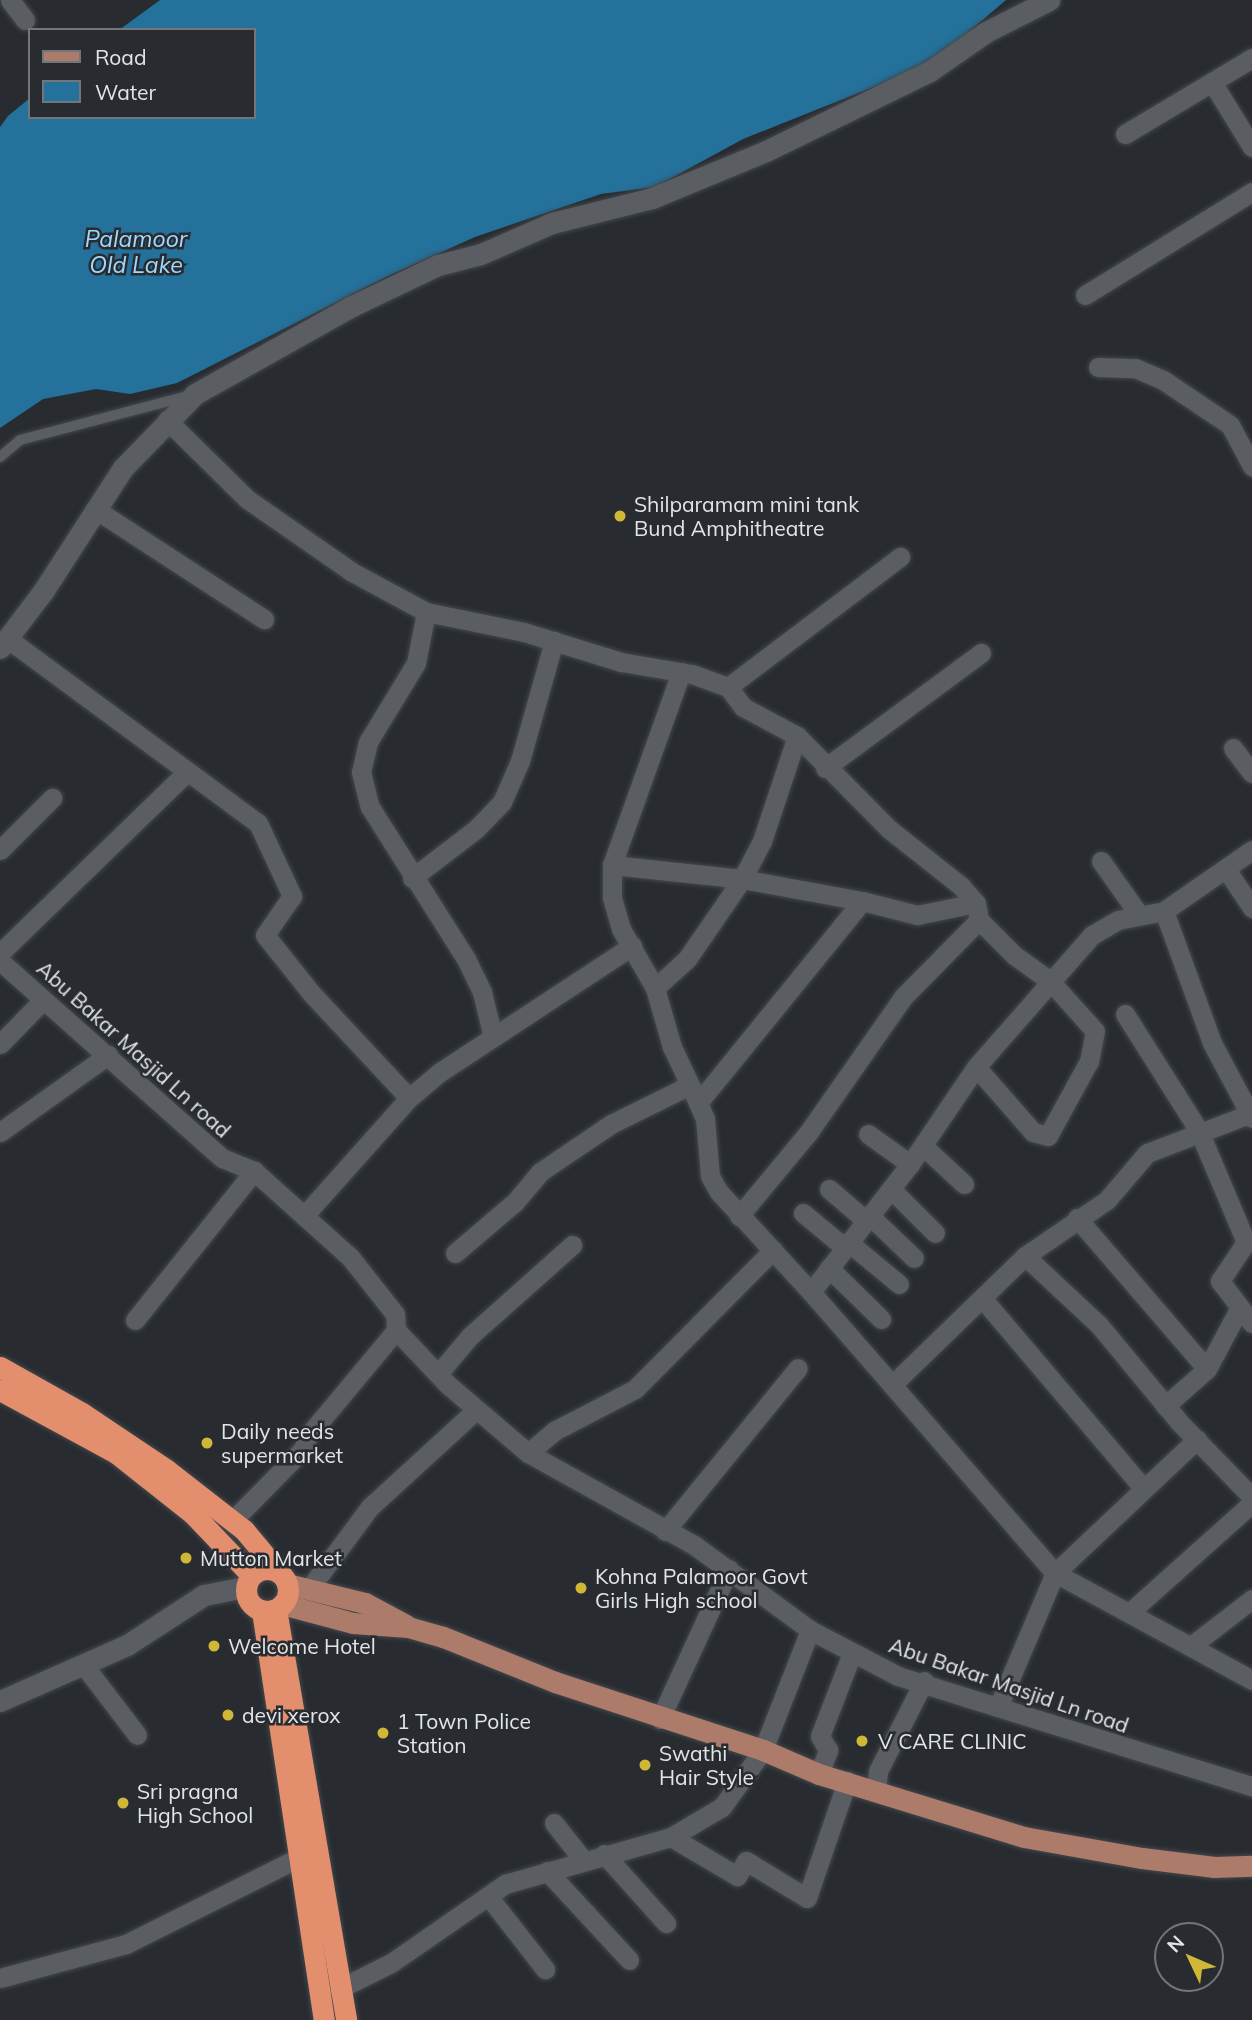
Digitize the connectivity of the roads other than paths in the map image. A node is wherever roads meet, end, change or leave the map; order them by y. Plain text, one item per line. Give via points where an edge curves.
1 (10, 0) edge
2 (1049, 0) edge
3 (25, 20) dead end
4 (1252, 58) edge
5 (1212, 82) junction
6 (1125, 134) dead end
7 (1252, 147) edge
8 (1252, 192) edge
9 (1085, 295) dead end
10 (1098, 367) dead end
11 (195, 394) junction
12 (167, 420) junction
13 (1230, 425) junction
14 (1252, 435) edge
15 (0, 457) edge
16 (1252, 466) edge
17 (95, 509) junction
18 (900, 557) dead end
19 (426, 612) junction
20 (264, 619) dead end
21 (554, 641) junction
22 (4, 643) edge
23 (981, 653) dead end
24 (681, 672) junction
25 (728, 687) junction
26 (797, 736) junction
27 (1233, 748) dead end
28 (825, 768) junction
29 (187, 772) junction
30 (1252, 773) edge
31 (52, 798) dead end
32 (0, 850) edge
33 (1252, 850) edge
34 (1101, 860) dead end
35 (612, 864) junction
36 (1226, 869) junction
37 (412, 878) junction
38 (742, 879) junction
39 (862, 901) junction
40 (1252, 908) edge
41 (1164, 911) junction
42 (977, 912) junction
43 (1140, 916) junction
44 (632, 946) junction
45 (0, 953) edge
46 (0, 961) edge
47 (1050, 981) junction
48 (654, 988) junction
49 (42, 1001) junction
50 (1125, 1014) dead end
51 (3, 1034) edge
52 (493, 1037) junction
53 (108, 1055) junction
54 (976, 1067) junction
55 (690, 1085) junction
56 (409, 1098) junction
57 (698, 1103) junction
58 (1251, 1115) edge
59 (1199, 1131) junction
60 (0, 1132) edge
61 (867, 1134) dead end
62 (923, 1146) junction
63 (910, 1164) junction
64 (254, 1171) junction
65 (964, 1184) dead end
66 (891, 1188) junction
67 (829, 1189) dead end
68 (803, 1213) dead end
69 (304, 1216) junction
70 (739, 1216) junction
71 (867, 1218) junction
72 (1077, 1218) junction
73 (935, 1233) dead end
74 (572, 1245) dead end
75 (846, 1245) junction
76 (773, 1250) junction
77 (455, 1253) dead end
78 (1025, 1256) junction
79 (914, 1258) dead end
80 (829, 1268) junction
81 (899, 1284) dead end
82 (811, 1292) junction
83 (982, 1298) junction
84 (1246, 1316) edge
85 (881, 1319) dead end
86 (135, 1320) dead end
87 (396, 1330) junction
88 (0, 1367) edge
89 (798, 1368) dead end
90 (1207, 1369) junction
91 (438, 1374) junction
92 (892, 1385) junction
93 (0, 1390) edge
94 (1165, 1406) junction
95 (475, 1410) junction
96 (1197, 1439) junction
97 (528, 1453) junction
98 (1144, 1489) junction
99 (1252, 1497) edge
100 (1252, 1503) edge
101 (232, 1521) junction
102 (665, 1531) junction
103 (729, 1569) junction
104 (1055, 1573) junction
105 (248, 1581) junction
106 (309, 1588) junction
107 (278, 1596) junction
108 (1252, 1599) edge
109 (1129, 1613) junction
110 (408, 1627) junction
111 (810, 1630) junction
112 (1191, 1646) junction
113 (852, 1653) junction
114 (83, 1664) junction
115 (1252, 1680) edge
116 (924, 1681) junction
117 (0, 1700) edge
118 (998, 1707) junction
119 (660, 1719) junction
120 (137, 1735) dead end
121 (763, 1750) junction
122 (818, 1774) junction
123 (847, 1781) junction
124 (1252, 1786) edge
125 (876, 1791) junction
126 (554, 1824) dead end
127 (671, 1837) junction
128 (604, 1854) junction
129 (296, 1859) junction
130 (583, 1860) junction
131 (1252, 1866) edge
132 (547, 1871) junction
133 (488, 1896) junction
134 (666, 1923) dead end
135 (629, 1960) dead end
136 (545, 1969) dead end
137 (0, 1978) edge
138 (340, 1989) junction
139 (324, 2020) edge
140 (346, 2020) edge

1 - 3 street
2 - 11 street via 986,32 930,71 766,151 652,198 552,223 481,254 438,265 352,306
4 - 5 street
5 - 6 street
5 - 7 street
8 - 9 street
10 - 13 street via 1135,368 1163,380
11 - 12 street
11 - 15 lane via 20,440
12 - 17 street via 123,468
12 - 19 street via 247,499 352,572
13 - 14 street
13 - 16 street
17 - 20 street
17 - 22 street
18 - 25 street
19 - 21 street
19 - 37 street via 416,663 368,741 361,772 370,807
21 - 24 street via 621,662
21 - 37 street via 520,761 502,802 476,830
22 - 29 street
23 - 28 street
24 - 25 street
24 - 35 street
25 - 26 street via 743,706
26 - 28 street
26 - 38 street via 761,841
27 - 30 street
28 - 42 street
29 - 45 street
29 - 56 street via 258,823 292,896 265,935 312,994
31 - 32 street
33 - 36 street
34 - 43 street
35 - 38 street
35 - 44 street via 612,897 621,929
36 - 40 street
36 - 41 street
37 - 52 street via 466,959
38 - 39 street
38 - 48 street via 687,959
39 - 42 street via 916,915
39 - 57 street
41 - 43 street
41 - 58 street via 1212,1043
42 - 47 street via 1014,955
42 - 70 street via 904,996 808,1133
43 - 47 street via 1118,920 1091,935
44 - 48 street
44 - 52 street
46 - 49 street, Abu Bakar Masjid Ln road
47 - 54 street
47 - 54 street via 1095,1031 1089,1061 1048,1136 1033,1132
48 - 55 street
49 - 51 street
49 - 53 street, Abu Bakar Masjid Ln road
50 - 59 street
52 - 56 street
53 - 60 street
53 - 64 street, Abu Bakar Masjid Ln road via 222,1158
54 - 62 street
55 - 57 street
55 - 77 street via 611,1124 540,1172 515,1202
56 - 69 street
57 - 70 street via 709,1133 710,1176
58 - 59 street
59 - 72 street via 1147,1153 1107,1200
59 - 84 street via 1246,1242 1220,1281
61 - 63 street
62 - 63 street
62 - 65 street
63 - 66 street
64 - 69 street, Abu Bakar Masjid Ln road
64 - 86 street
66 - 71 street
66 - 73 street
67 - 71 street
68 - 75 street
69 - 87 street, Abu Bakar Masjid Ln road via 376,1285 395,1314
70 - 76 street
71 - 75 street
71 - 79 street
72 - 78 street
72 - 90 street
74 - 91 street via 470,1336
75 - 80 street
75 - 81 street
76 - 82 street
76 - 97 street via 635,1389 554,1431
78 - 83 street
78 - 94 street via 1099,1325
80 - 82 street
80 - 85 street
82 - 92 street
83 - 92 street
83 - 98 street
84 - 90 street
87 - 91 street, Abu Bakar Masjid Ln road
87 - 101 street via 307,1437 303,1449
88 - 101 highway via 82,1413
89 - 102 street
90 - 94 street
91 - 95 street, Abu Bakar Masjid Ln road
92 - 104 street
93 - 105 highway via 116,1453 193,1514
94 - 96 street
95 - 97 street, Abu Bakar Masjid Ln road
95 - 106 street via 370,1507
96 - 98 street
96 - 99 street
97 - 102 street, Abu Bakar Masjid Ln road
98 - 104 street
100 - 109 street
101 - 107 highway
102 - 103 street, Abu Bakar Masjid Ln road
103 - 111 street, Abu Bakar Masjid Ln road
103 - 119 street
104 - 109 street
104 - 118 street
105 - 107 highway via 249,1602
105 - 107 highway via 267,1569
105 - 114 street via 204,1595 127,1645
106 - 107 main road
106 - 110 main road via 365,1603
107 - 110 main road via 353,1623
107 - 129 highway
107 - 138 highway
108 - 112 street
109 - 112 street
110 - 119 main road
111 - 113 street, Abu Bakar Masjid Ln road
111 - 121 street
112 - 115 street
113 - 116 street, Abu Bakar Masjid Ln road via 898,1676
113 - 122 street via 820,1736 828,1750
114 - 117 street
114 - 120 street
116 - 118 street, Abu Bakar Masjid Ln road
116 - 125 street via 878,1771
118 - 124 street, Abu Bakar Masjid Ln road
119 - 121 main road
121 - 122 main road
121 - 127 street via 722,1807
122 - 123 main road
123 - 125 main road
123 - 127 street via 807,1898 746,1861 737,1876
125 - 131 main road via 1075,1849 1214,1867
126 - 130 street
127 - 128 street
128 - 130 street
128 - 134 street
129 - 137 street via 125,1944
129 - 139 highway
130 - 132 street
132 - 133 street via 505,1884
132 - 135 street
133 - 136 street
133 - 138 street via 391,1964
138 - 140 highway

